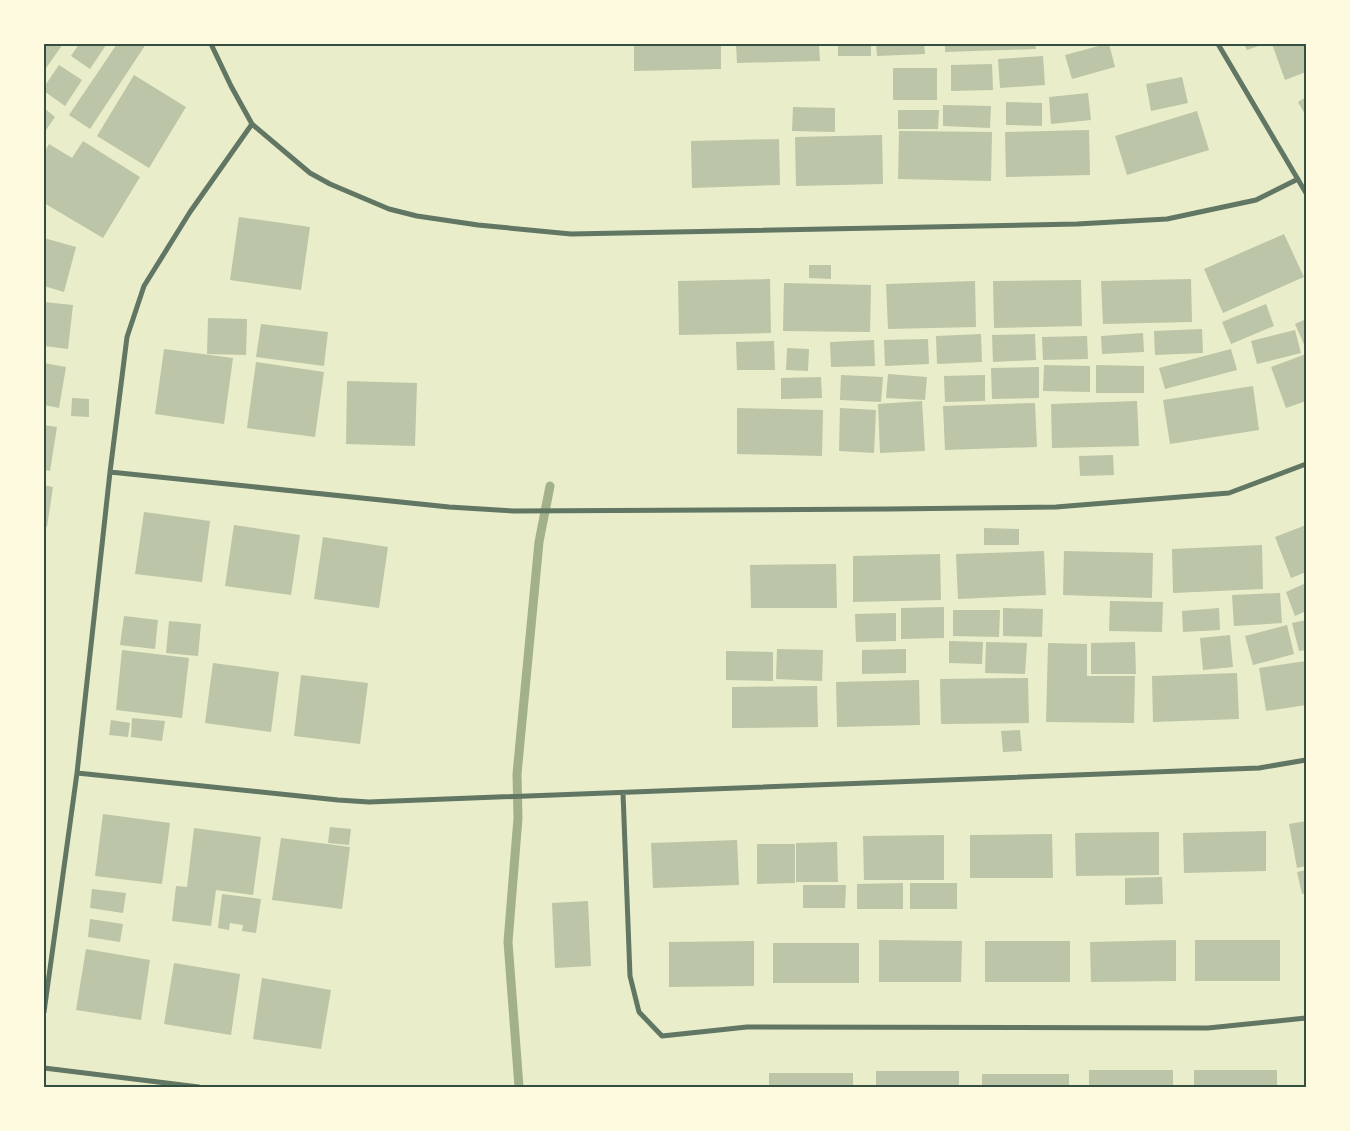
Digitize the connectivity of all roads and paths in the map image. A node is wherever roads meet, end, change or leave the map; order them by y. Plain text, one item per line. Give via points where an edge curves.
1 (211, 44) edge
2 (1218, 44) edge
3 (252, 124) junction
4 (1298, 180) junction
5 (1306, 192) edge
6 (1306, 464) edge
7 (110, 472) junction
8 (1306, 760) edge
9 (77, 773) junction
10 (623, 793) junction
11 (44, 1012) edge
12 (1306, 1018) edge
13 (44, 1068) edge
14 (199, 1087) edge

1 - 3 street
2 - 4 street
3 - 4 street via 310,173 389,208 417,216 478,225 571,234 1167,219 1256,200
3 - 7 street via 190,212 144,286 127,337
4 - 5 street
6 - 7 street via 1229,493 1056,507 559,511 449,507
7 - 9 street
8 - 10 street via 1259,768
9 - 10 street via 368,802
9 - 11 street
10 - 12 street via 630,976 639,1012 662,1036 747,1027 1208,1028
13 - 14 street

